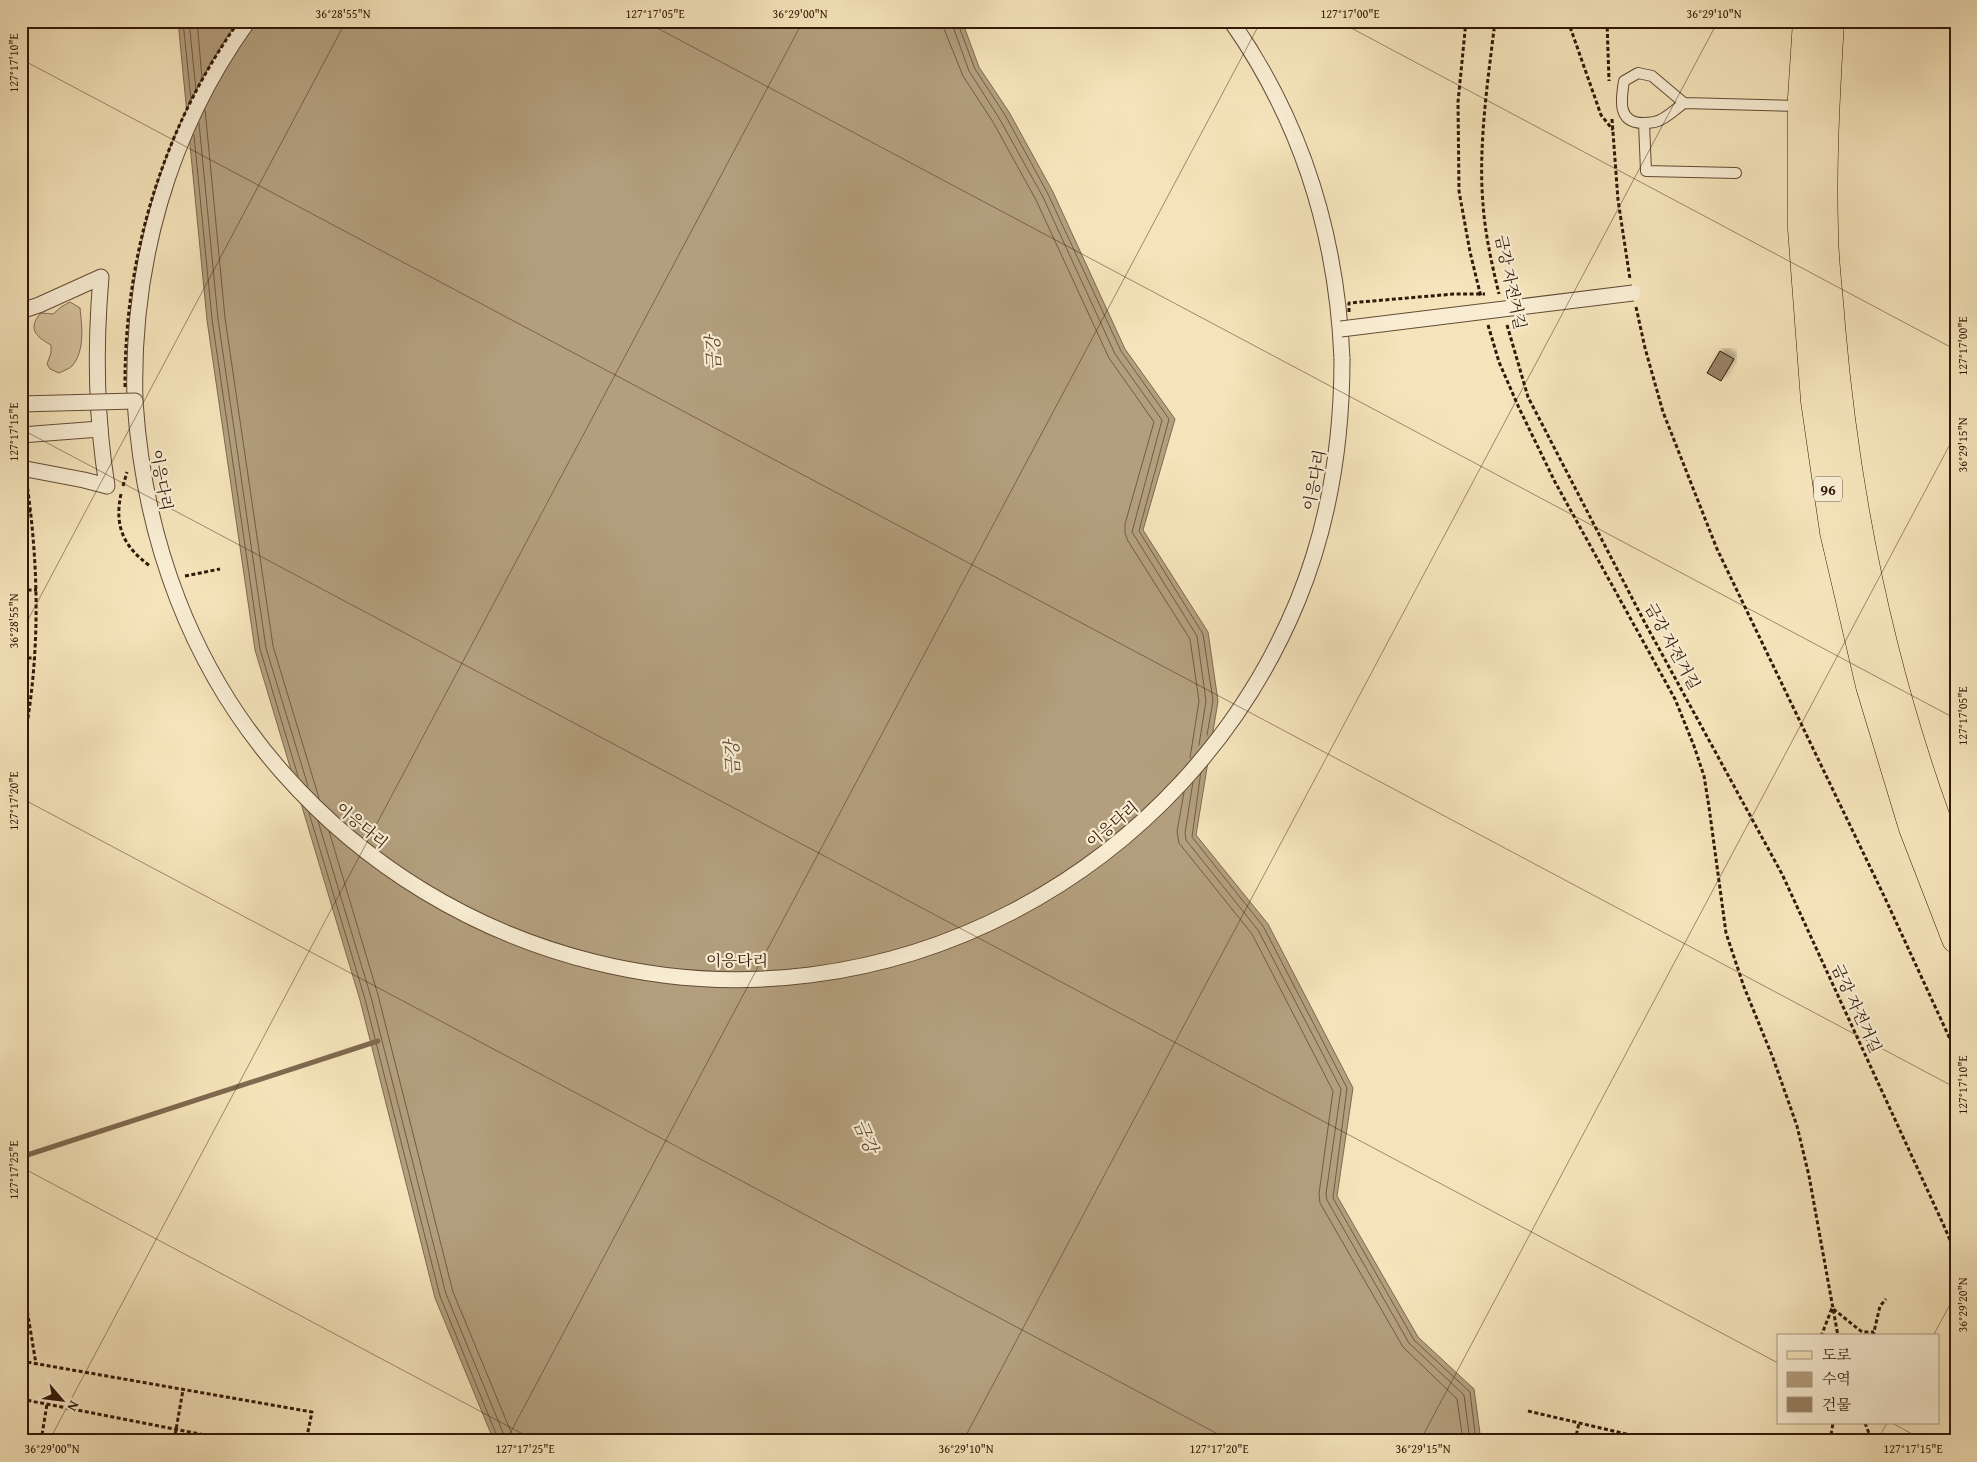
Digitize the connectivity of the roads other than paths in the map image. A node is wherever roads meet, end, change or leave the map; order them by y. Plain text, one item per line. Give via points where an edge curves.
1 (248, 21) edge
2 (1231, 21) edge
3 (1807, 21) edge
4 (1830, 21) edge
5 (1684, 102) junction
6 (1802, 106) junction
7 (1644, 123) junction
8 (1736, 173) dead end
9 (1633, 293) road end
10 (21, 310) edge
11 (1341, 329) junction
12 (130, 398) junction
13 (21, 404) edge
14 (100, 429) junction
15 (21, 435) edge
16 (21, 468) edge
17 (1956, 871) edge
18 (1956, 939) edge

1 - 12 street, 이응다리 via 198,105 162,192 141,284
2 - 11 street, 이응다리 via 1273,89 1308,168 1330,251
3 - 6 main road, 96
4 - 17 main road, 96 via 1825,100 1824,231 1838,402 1857,529 1893,683 1937,823
5 - 6 lane
5 - 7 lane via 1661,120
5 - 7 lane via 1652,76 1638,73 1624,81 1620,103 1627,118 1635,123
6 - 18 main road, 96 via 1802,229 1814,392 1834,532 1870,686 1913,828
7 - 8 lane via 1646,170
9 - 11 street, bridge
10 - 14 street via 101,276 98,314
11 - 12 street, 이응다리, bridge via 1341,420 1319,540 1299,598 1273,653 1242,706 1206,755 1166,800 1121,842 1072,878 1019,909 964,935 907,955 848,969 787,977 726,979 666,975 606,965 547,949 491,927 437,900 386,867 338,829 295,787 256,740 222,690 193,636 169,580 152,522
12 - 13 street, bridge
14 - 15 street
14 - 16 street via 107,486

